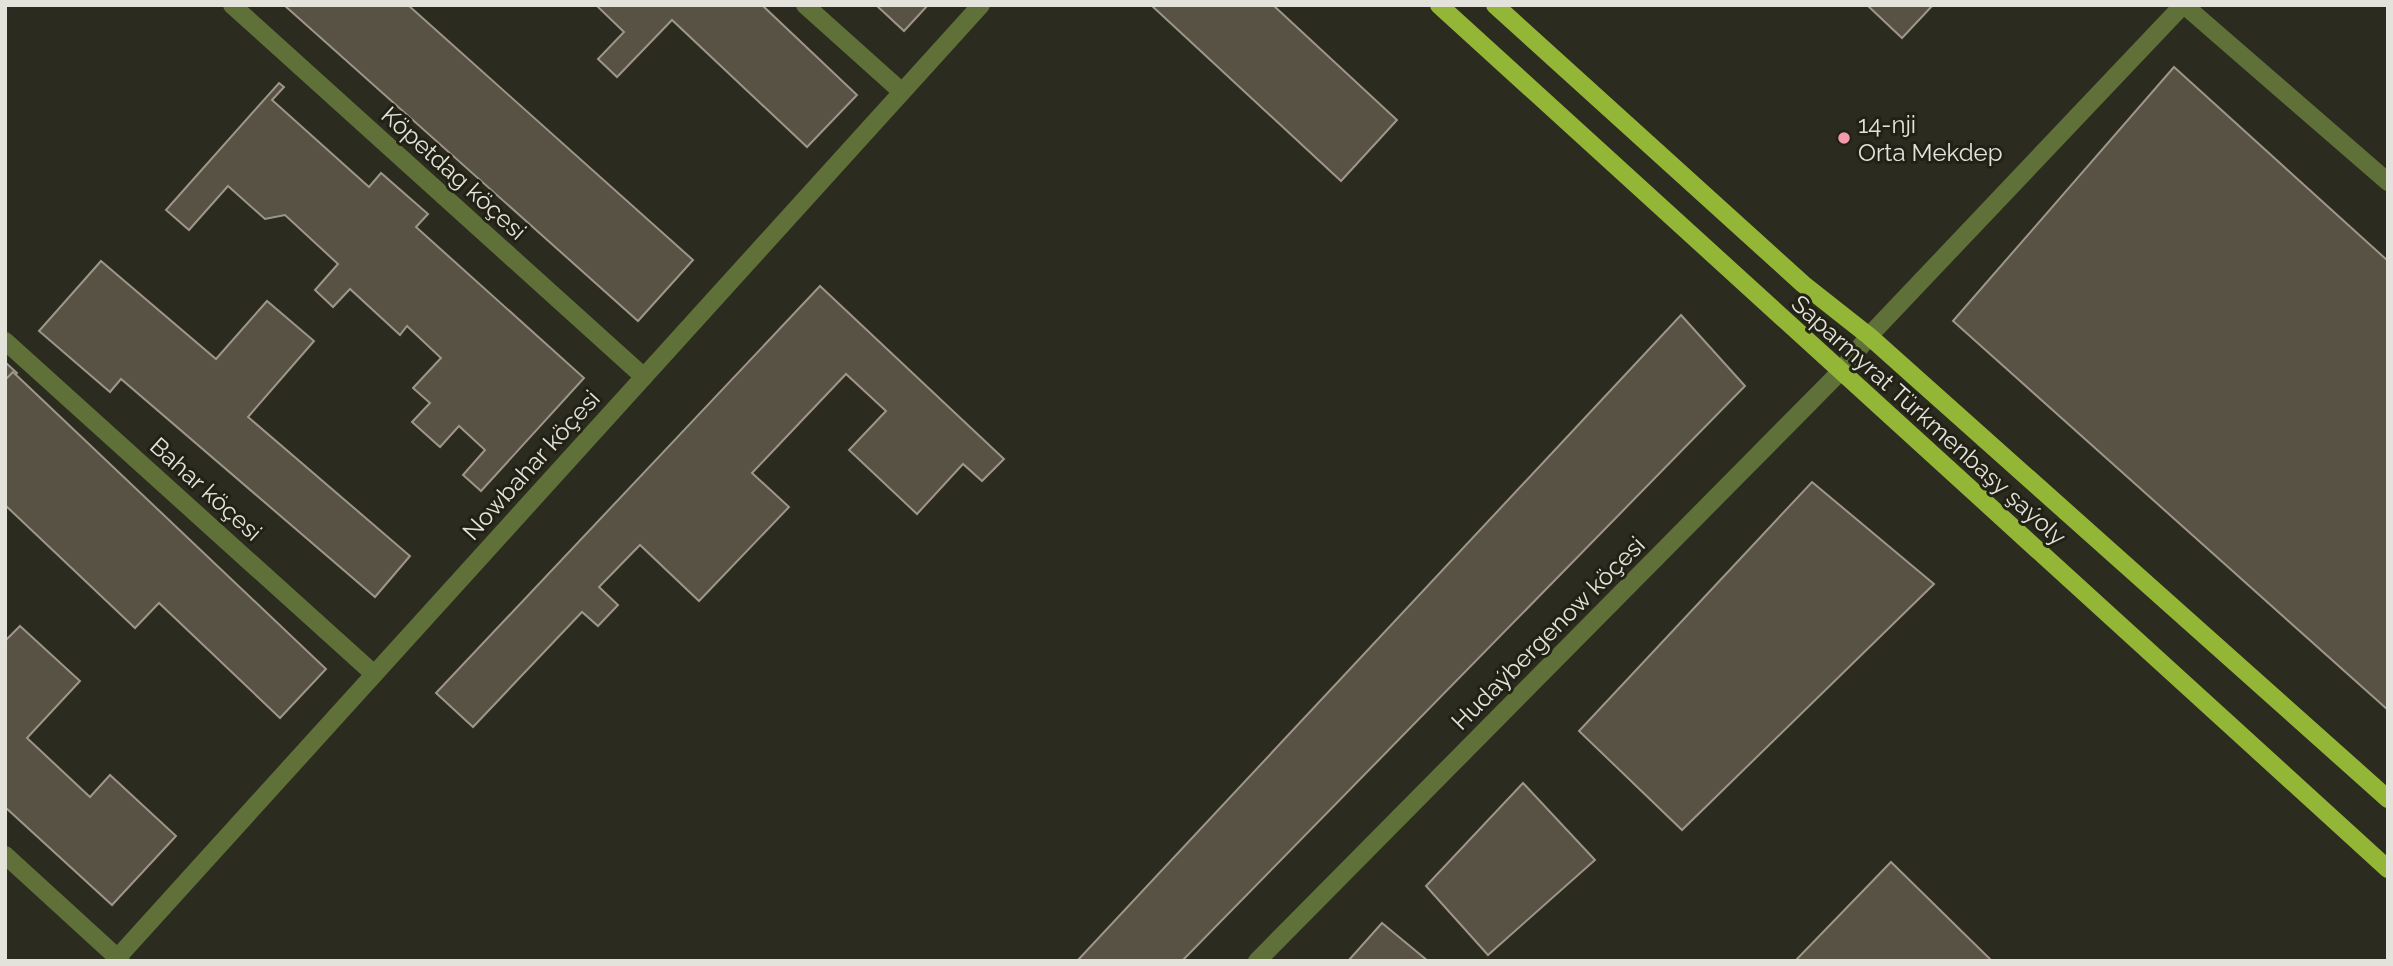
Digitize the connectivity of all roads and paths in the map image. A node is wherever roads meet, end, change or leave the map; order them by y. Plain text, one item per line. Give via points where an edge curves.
1 (232, 5) edge
2 (806, 5) edge
3 (981, 5) edge
4 (1439, 5) edge
5 (1495, 5) edge
6 (2184, 5) edge
7 (902, 92) junction
8 (2388, 182) edge
9 (1869, 336) junction
10 (5, 341) edge
11 (1840, 373) junction
12 (644, 377) junction
13 (374, 674) junction
14 (2388, 799) edge
15 (5, 855) edge
16 (2388, 869) edge
17 (119, 959) edge
18 (1257, 961) edge

1 - 12 street, Köpetdag köçesi
2 - 7 street
3 - 7 street, Nowbahar köçesi
4 - 11 main road, Saparmyrat Türkmenbaşy şaýoly
5 - 9 main road, Saparmyrat Türkmenbaşy şaýoly via 1803,284
6 - 8 street
6 - 9 street, Hudaýbergenow köçesi
7 - 12 street, Nowbahar köçesi
9 - 11 street, Hudaýbergenow köçesi
9 - 14 main road, Saparmyrat Türkmenbaşy şaýoly
10 - 13 street, Bahar köçesi
11 - 16 main road, Saparmyrat Türkmenbaşy şaýoly
11 - 18 street, Hudaýbergenow köçesi
12 - 13 street, Nowbahar köçesi
13 - 17 street, Nowbahar köçesi
15 - 17 street

